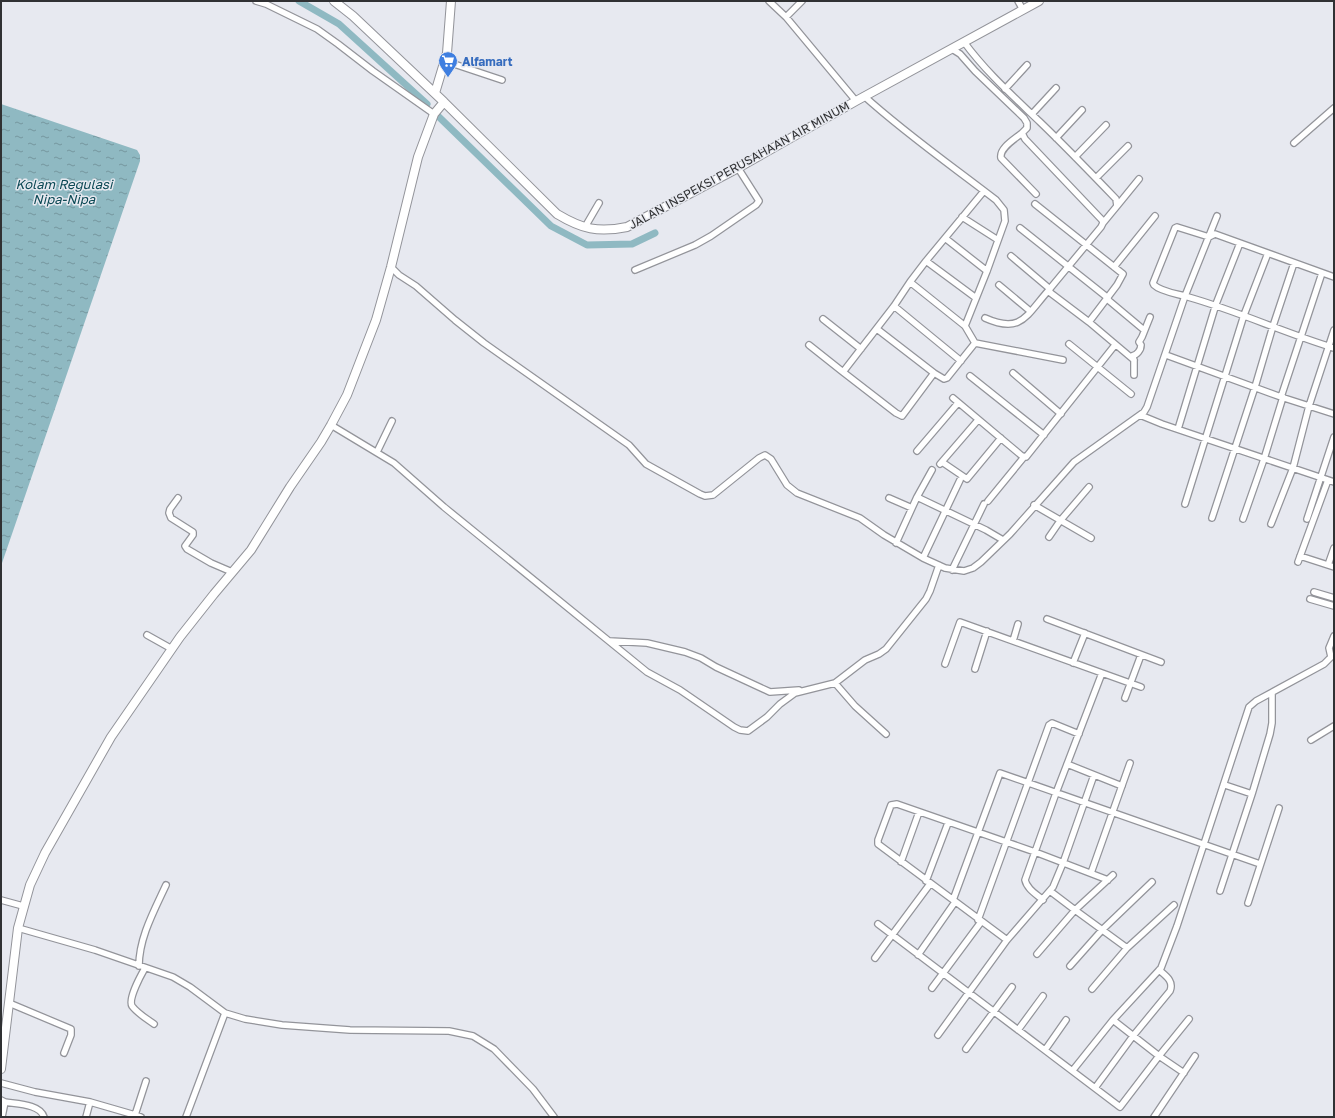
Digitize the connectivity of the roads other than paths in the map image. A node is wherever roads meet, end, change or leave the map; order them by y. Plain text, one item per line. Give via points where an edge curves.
1 (256, 1) edge
2 (334, 1) edge
3 (451, 1) edge
4 (769, 1) edge
5 (802, 1) edge
6 (1018, 1) edge
7 (1039, 1) edge
8 (1023, 10) junction
9 (786, 17) junction
10 (964, 42) junction
11 (952, 49) junction
12 (445, 61) junction
13 (1027, 65) dead end
14 (502, 80) dead end
15 (1056, 88) dead end
16 (1005, 89) junction
17 (435, 93) junction
18 (864, 96) junction
19 (856, 101) junction
20 (444, 102) junction
21 (1334, 108) edge
22 (1082, 110) dead end
23 (434, 114) junction
24 (1032, 114) junction
25 (1106, 125) dead end
26 (1022, 132) junction
27 (1056, 138) junction
28 (1294, 143) dead end
29 (1128, 146) dead end
30 (1075, 157) junction
31 (738, 168) junction
32 (1096, 178) junction
33 (1139, 179) dead end
34 (984, 191) junction
35 (1036, 194) dead end
36 (599, 203) dead end
37 (1035, 204) dead end
38 (1117, 206) junction
39 (1155, 216) dead end
40 (1217, 216) dead end
41 (962, 217) junction
42 (1103, 223) junction
43 (585, 227) junction
44 (1020, 228) dead end
45 (1209, 237) junction
46 (945, 238) junction
47 (998, 240) junction
48 (1240, 243) junction
49 (1086, 245) junction
50 (1268, 253) junction
51 (1011, 256) dead end
52 (926, 261) junction
53 (1294, 263) junction
54 (1068, 266) junction
55 (391, 267) junction
56 (1114, 267) junction
57 (635, 270) dead end
58 (987, 270) junction
59 (1322, 273) junction
60 (1334, 277) edge
61 (910, 282) junction
62 (999, 285) dead end
63 (1049, 290) junction
64 (1185, 296) junction
65 (976, 298) junction
66 (1107, 299) junction
67 (1216, 304) junction
68 (894, 306) junction
69 (1030, 312) junction
70 (1244, 315) junction
71 (1150, 317) dead end
72 (985, 318) dead end
73 (823, 320) dead end
74 (1089, 322) junction
75 (965, 326) junction
76 (1273, 326) junction
77 (877, 328) junction
78 (1144, 330) junction
79 (1334, 330) edge
80 (1301, 338) junction
81 (975, 343) junction
82 (1069, 344) dead end
83 (808, 345) dead end
84 (1115, 345) junction
85 (1331, 347) edge
86 (861, 349) junction
87 (1166, 355) junction
88 (1063, 360) dead end
89 (1134, 360) junction
90 (961, 361) junction
91 (1196, 366) junction
92 (1098, 367) junction
93 (843, 372) junction
94 (934, 373) junction
95 (1013, 373) dead end
96 (1134, 375) dead end
97 (970, 376) dead end
98 (1226, 376) junction
99 (1255, 387) junction
100 (1131, 394) dead end
101 (1282, 397) junction
102 (953, 398) dead end
103 (958, 403) junction
104 (1309, 406) junction
105 (1061, 414) junction
106 (1140, 414) junction
107 (1334, 414) edge
108 (978, 420) junction
109 (392, 421) dead end
110 (331, 425) junction
111 (1178, 429) junction
112 (1044, 434) junction
113 (1334, 437) edge
114 (1001, 438) junction
115 (1206, 438) junction
116 (1234, 448) junction
117 (917, 451) dead end
118 (377, 452) junction
119 (1024, 457) junction
120 (1264, 459) junction
121 (1293, 468) junction
122 (932, 470) dead end
123 (1321, 477) junction
124 (960, 480) dead end
125 (1331, 481) edge
126 (1089, 487) dead end
127 (917, 497) junction
128 (178, 498) dead end
129 (889, 498) dead end
130 (1185, 504) dead end
131 (1034, 505) junction
132 (912, 508) junction
133 (946, 511) junction
134 (1212, 518) dead end
135 (1243, 519) dead end
136 (1307, 519) dead end
137 (1060, 521) junction
138 (974, 524) junction
139 (1271, 524) dead end
140 (1049, 537) dead end
141 (1091, 538) dead end
142 (1003, 540) junction
143 (896, 543) junction
144 (1334, 548) edge
145 (1300, 556) junction
146 (923, 558) junction
147 (1298, 562) dead end
148 (939, 565) junction
149 (1328, 565) junction
150 (1334, 567) edge
151 (952, 570) junction
152 (232, 572) junction
153 (1314, 592) dead end
154 (1334, 598) edge
155 (1310, 599) dead end
156 (1334, 606) edge
157 (1047, 619) dead end
158 (1018, 624) dead end
159 (987, 631) junction
160 (1085, 633) junction
161 (147, 635) dead end
162 (1334, 636) edge
163 (610, 641) junction
164 (1013, 641) junction
165 (172, 649) junction
166 (1141, 654) junction
167 (1073, 662) junction
168 (1161, 662) dead end
169 (944, 664) dead end
170 (975, 669) dead end
171 (1102, 673) junction
172 (835, 684) junction
173 (1130, 684) junction
174 (1141, 688) dead end
175 (801, 690) junction
176 (1272, 693) junction
177 (1125, 698) dead end
178 (1334, 726) edge
179 (886, 734) dead end
180 (1079, 734) junction
181 (1311, 740) dead end
182 (1130, 763) dead end
183 (1067, 764) junction
184 (1094, 775) junction
185 (1028, 783) junction
186 (1225, 785) junction
187 (1122, 786) junction
188 (1056, 793) junction
189 (1252, 794) junction
190 (1084, 802) junction
191 (1279, 808) dead end
192 (920, 812) junction
193 (1113, 812) junction
194 (948, 823) junction
195 (978, 833) junction
196 (1006, 843) junction
197 (1203, 845) junction
198 (1035, 852) junction
199 (1233, 856) junction
200 (901, 862) junction
201 (1063, 863) junction
202 (1260, 864) junction
203 (1091, 873) junction
204 (1113, 875) dead end
205 (1108, 880) junction
206 (928, 882) junction
207 (1152, 882) dead end
208 (166, 885) dead end
209 (1050, 891) junction
210 (1220, 891) dead end
211 (1, 900) edge
212 (1043, 900) junction
213 (954, 901) junction
214 (1248, 903) dead end
215 (1174, 905) dead end
216 (23, 906) junction
217 (1076, 910) junction
218 (980, 921) junction
219 (878, 924) dead end
220 (18, 928) junction
221 (1102, 930) junction
222 (892, 936) junction
223 (1007, 940) junction
224 (1127, 948) junction
225 (1037, 954) dead end
226 (918, 955) junction
227 (875, 958) dead end
228 (1070, 966) dead end
229 (142, 967) junction
230 (1159, 970) junction
231 (943, 974) junction
232 (1012, 987) dead end
233 (932, 988) dead end
234 (1092, 990) dead end
235 (969, 992) junction
236 (1043, 996) dead end
237 (9, 1003) junction
238 (994, 1012) junction
239 (225, 1013) junction
240 (1190, 1019) dead end
241 (1066, 1020) dead end
242 (1113, 1020) junction
243 (154, 1024) dead end
244 (1018, 1030) junction
245 (938, 1035) dead end
246 (1133, 1036) junction
247 (966, 1049) dead end
248 (1045, 1050) junction
249 (64, 1053) dead end
250 (1159, 1056) junction
251 (1195, 1056) dead end
252 (1, 1069) edge
253 (1073, 1070) junction
254 (1184, 1073) junction
255 (146, 1081) dead end
256 (1, 1083) edge
257 (1095, 1088) junction
258 (3, 1101) edge
259 (90, 1102) junction
260 (138, 1116) edge
261 (2, 1117) edge
262 (44, 1117) edge
263 (86, 1117) edge
264 (186, 1117) edge
265 (554, 1117) edge
266 (1154, 1117) edge

1 - 23 street via 317,29
2 - 17 street, JALAN INSPEKSI PERUSAHAAN AIR MINUM
3 - 12 street
4 - 9 street
5 - 9 street
6 - 8 street
7 - 8 street, JALAN INSPEKSI PERUSAHAAN AIR MINUM
8 - 10 street, JALAN INSPEKSI PERUSAHAAN AIR MINUM
9 - 19 street
10 - 11 street, JALAN INSPEKSI PERUSAHAAN AIR MINUM
10 - 16 street via 976,59
11 - 18 street, JALAN INSPEKSI PERUSAHAAN AIR MINUM
11 - 26 street via 1024,118 1028,123
12 - 14 street
12 - 17 street
13 - 16 street
15 - 24 street
16 - 24 street
17 - 20 street, JALAN INSPEKSI PERUSAHAAN AIR MINUM
18 - 19 street, JALAN INSPEKSI PERUSAHAAN AIR MINUM
18 - 34 street via 916,140
19 - 31 street, JALAN INSPEKSI PERUSAHAAN AIR MINUM
20 - 23 street
20 - 43 street, JALAN INSPEKSI PERUSAHAAN AIR MINUM via 558,214
21 - 28 street
22 - 27 street
23 - 55 street via 418,158
24 - 27 street
25 - 30 street
26 - 35 street via 1002,150 1000,158
26 - 42 street
27 - 30 street
29 - 32 street
30 - 32 street
31 - 43 street, JALAN INSPEKSI PERUSAHAAN AIR MINUM via 627,227 596,230
31 - 57 street via 758,201 756,206 695,245
32 - 38 street via 1116,199
33 - 38 street
34 - 41 street
34 - 47 street via 1004,210 1005,221
36 - 43 street
37 - 49 street
38 - 42 street
39 - 56 street
40 - 45 street
41 - 46 street
41 - 47 street
42 - 49 street
44 - 54 street
45 - 48 street via 1215,234
45 - 64 street
45 - 64 street via 1180,227 1175,228 1153,283 1157,288
46 - 52 street
46 - 58 street
47 - 58 street
48 - 50 street
48 - 67 street
49 - 54 street
49 - 56 street
50 - 53 street
50 - 70 street
51 - 63 street
52 - 61 street
52 - 65 street
53 - 59 street
53 - 76 street
54 - 63 street
54 - 66 street
55 - 110 street via 376,320 347,395
55 - 143 street via 478,338 624,442 646,464 661,473 700,494 709,496 765,455 771,459 792,489 860,518
56 - 66 street via 1123,274
58 - 65 street
59 - 60 street
59 - 80 street
61 - 68 street
61 - 75 street
62 - 69 street
63 - 69 street
63 - 74 street
64 - 67 street
64 - 87 street
65 - 75 street
66 - 74 street
66 - 78 street
67 - 70 street
67 - 91 street
68 - 77 street
68 - 90 street
69 - 72 street via 1022,321 1012,325
70 - 76 street
70 - 98 street
71 - 78 street
73 - 86 street
74 - 84 street
75 - 81 street
76 - 80 street
76 - 99 street
77 - 86 street
77 - 94 street
78 - 89 street via 1139,342 1141,348 1132,356
79 - 85 street
80 - 85 street
80 - 101 street
81 - 88 street
81 - 90 street
82 - 92 street
83 - 93 street
84 - 89 street
84 - 92 street
85 - 104 street
86 - 93 street
87 - 91 street
87 - 106 street via 1148,406
89 - 96 street
90 - 94 street via 947,378
91 - 98 street
91 - 111 street
92 - 100 street
92 - 105 street
93 - 94 street via 902,416
95 - 105 street
97 - 112 street
98 - 99 street
98 - 115 street
99 - 101 street
99 - 116 street
101 - 104 street
101 - 120 street
102 - 103 street
103 - 108 street
103 - 117 street
104 - 107 street
104 - 121 street
105 - 112 street
106 - 111 street
106 - 131 street via 1074,462
108 - 114 street
108 - 114 street via 941,463 967,479
109 - 118 street
110 - 118 street
110 - 152 street via 251,550
111 - 115 street
112 - 119 street
113 - 123 street
114 - 119 street
115 - 116 street
115 - 130 street
116 - 120 street
116 - 134 street
118 - 163 street via 394,463 444,507
119 - 138 street via 986,502
120 - 121 street
120 - 135 street
121 - 123 street
121 - 139 street
122 - 127 street
123 - 125 street
123 - 136 street
124 - 133 street
125 - 145 street
126 - 137 street
127 - 132 street
127 - 133 street
128 - 152 street via 169,513 172,518 193,532 185,546 187,549
129 - 132 street
131 - 137 street
131 - 142 street
132 - 143 street
133 - 138 street
133 - 146 street
137 - 140 street
137 - 141 street
138 - 142 street
138 - 151 street
142 - 151 street via 973,568 964,571
143 - 146 street
144 - 149 street
145 - 147 street
145 - 149 street
146 - 148 street
148 - 151 street
148 - 172 street via 926,599 890,644
149 - 150 street
152 - 165 street
153 - 154 street
155 - 156 street
157 - 160 street
158 - 164 street
159 - 164 street
159 - 169 street via 960,622
159 - 170 street
160 - 166 street
160 - 167 street
161 - 165 street
162 - 176 street via 1329,648 1329,660
163 - 175 street via 647,643 685,652 770,692
163 - 175 street via 648,672 740,730 748,731 756,726 790,696
164 - 167 street
165 - 216 street via 104,748 45,853
166 - 168 street
166 - 173 street
167 - 171 street
171 - 173 street
171 - 180 street
172 - 175 street
172 - 179 street
173 - 174 street
173 - 177 street
176 - 186 street via 1250,707
176 - 189 street via 1270,734
178 - 181 street
180 - 183 street
180 - 185 street via 1050,724
182 - 187 street
183 - 184 street
183 - 188 street
184 - 187 street
184 - 190 street
185 - 188 street
185 - 195 street via 1000,773
185 - 196 street
186 - 189 street
186 - 197 street
187 - 193 street
188 - 190 street
188 - 198 street
189 - 199 street
190 - 193 street
190 - 201 street
191 - 202 street
192 - 194 street
192 - 200 street
192 - 200 street via 897,804 891,805 878,844
193 - 197 street
193 - 203 street
194 - 195 street
194 - 206 street
195 - 196 street
195 - 213 street
196 - 198 street
196 - 218 street
197 - 199 street
197 - 230 street via 1177,926
198 - 201 street
198 - 212 street via 1025,880 1030,890
199 - 202 street
199 - 210 street
200 - 206 street
201 - 203 street
201 - 209 street
202 - 214 street
203 - 205 street
204 - 205 street
205 - 217 street
206 - 213 street
206 - 222 street
207 - 221 street
208 - 229 street via 143,938 139,957
209 - 212 street
209 - 217 street
211 - 216 street
212 - 223 street
213 - 218 street
213 - 226 street
215 - 224 street
216 - 220 street
217 - 221 street
217 - 225 street
218 - 223 street
218 - 231 street
219 - 222 street
220 - 229 street via 95,950
220 - 237 street
221 - 224 street
221 - 228 street
222 - 226 street
222 - 227 street
223 - 235 street
224 - 234 street
226 - 231 street
229 - 239 street via 181,981
229 - 243 street via 130,1001 133,1007
230 - 242 street
230 - 246 street via 1171,982 1172,989
231 - 233 street
231 - 235 street
232 - 238 street
235 - 238 street
235 - 245 street
236 - 244 street
237 - 249 street via 71,1029
237 - 252 street
238 - 244 street
238 - 247 street
239 - 264 street
239 - 265 street via 282,1025 350,1030 449,1031 473,1036 494,1049 533,1089
240 - 250 street
241 - 248 street
242 - 246 street
242 - 253 street
244 - 248 street
246 - 250 street
246 - 257 street
248 - 253 street
250 - 254 street
250 - 257 street via 1120,1107
251 - 254 street
253 - 257 street
254 - 266 street
255 - 260 street
256 - 259 street
258 - 261 street
258 - 262 street via 34,1107 41,1111
259 - 260 street
259 - 263 street

